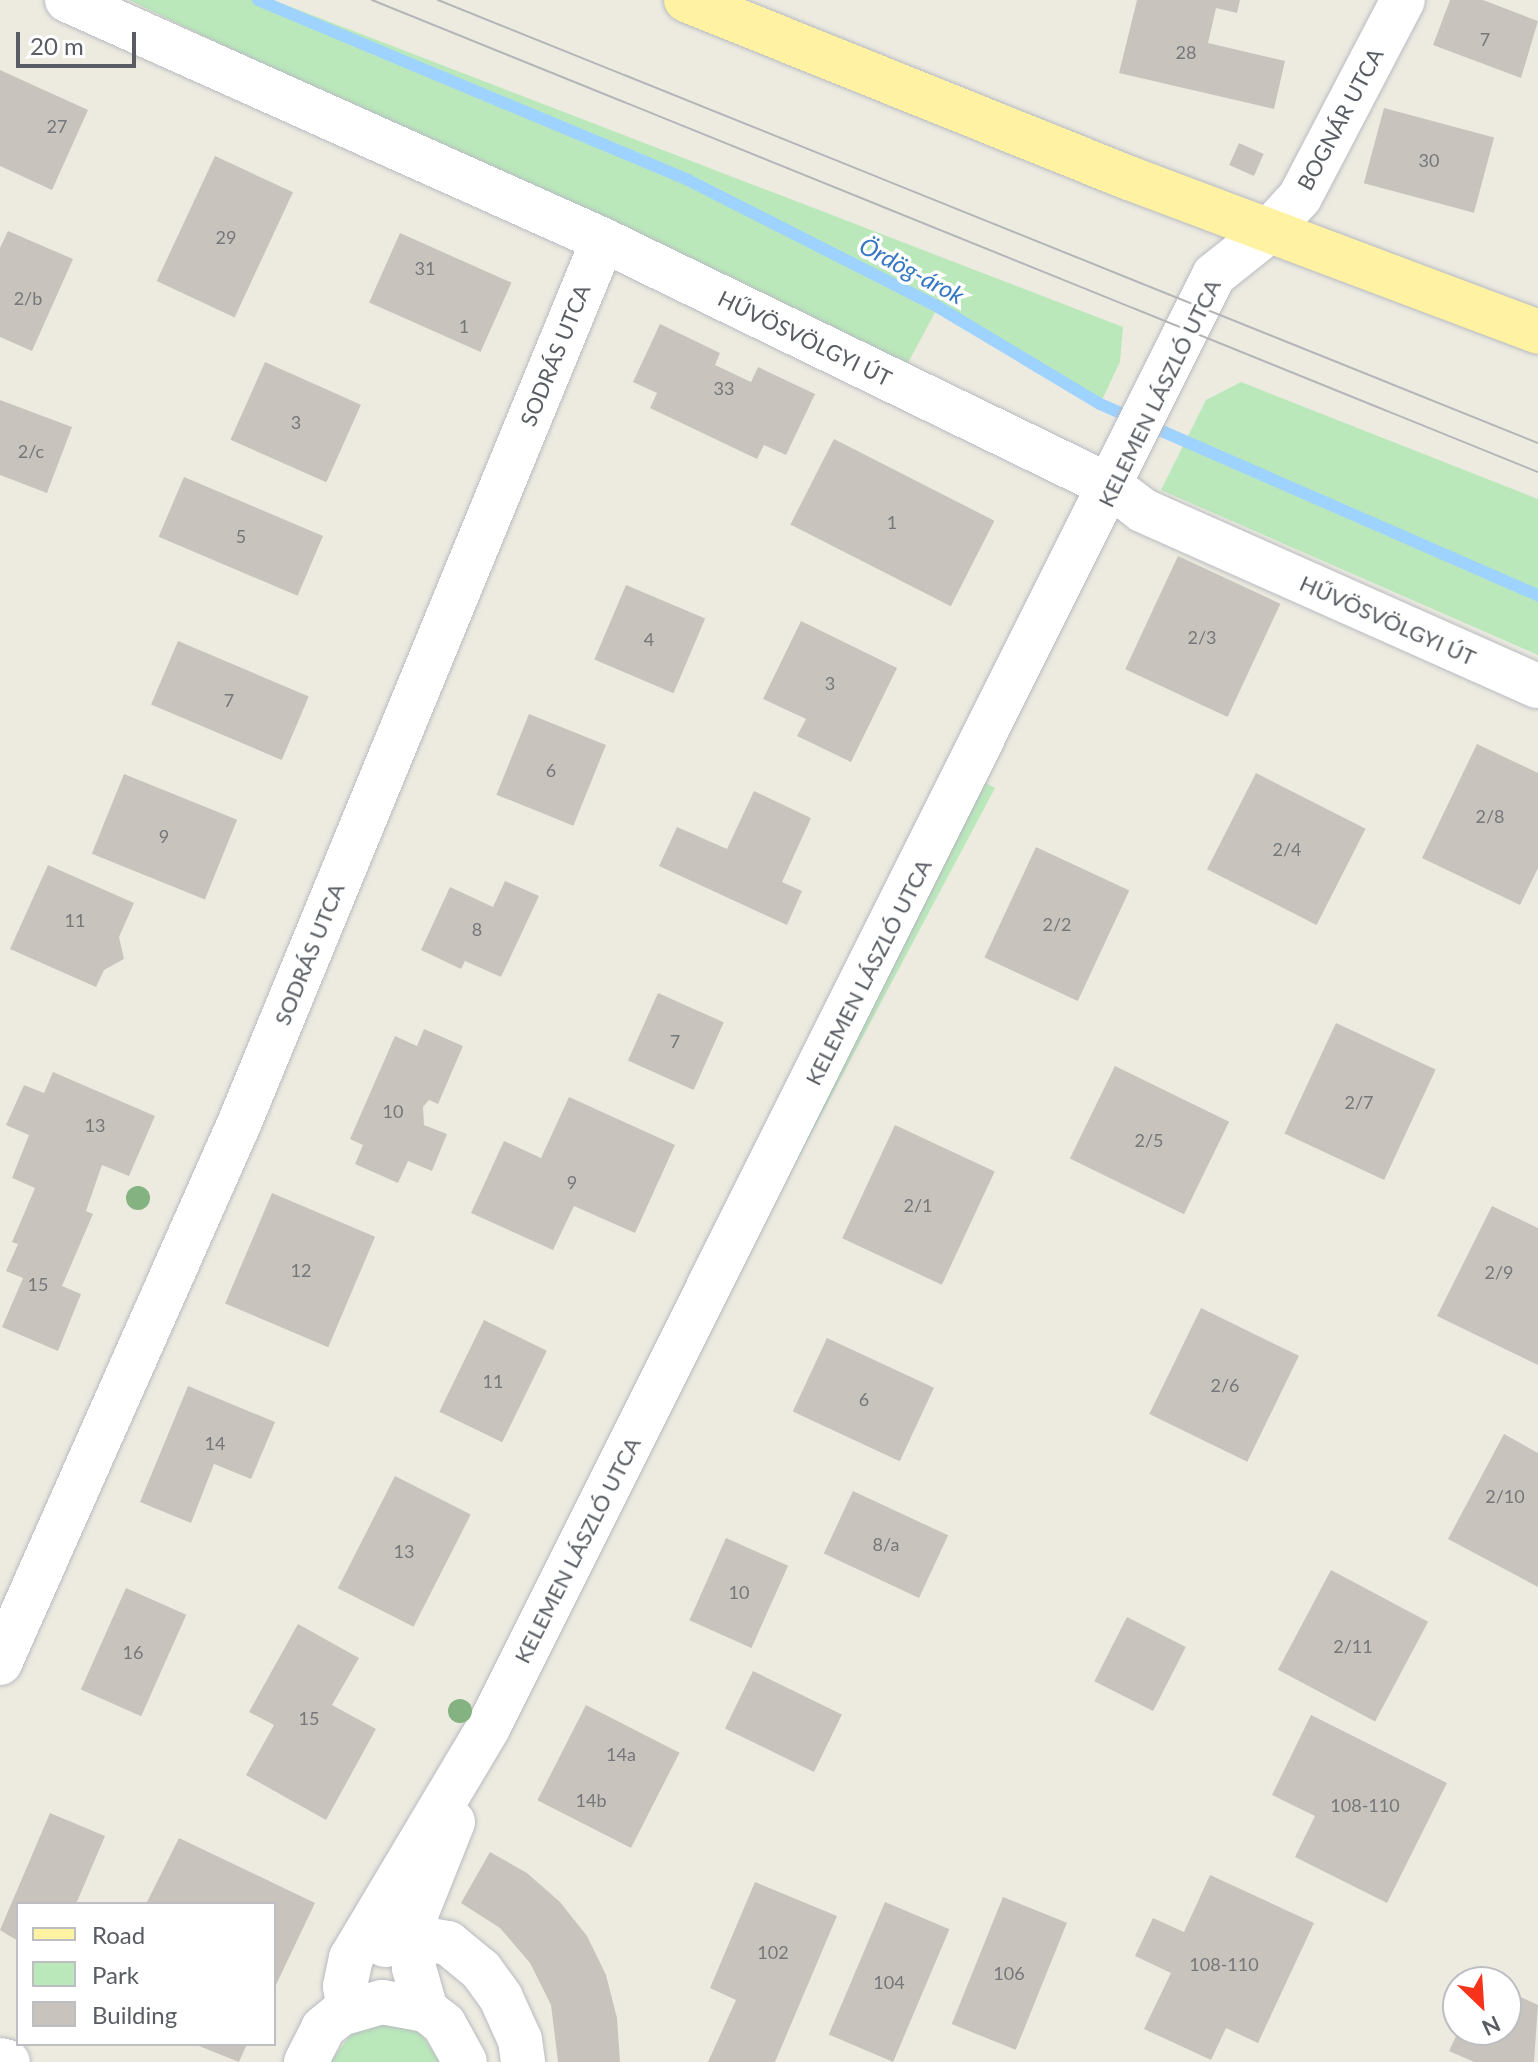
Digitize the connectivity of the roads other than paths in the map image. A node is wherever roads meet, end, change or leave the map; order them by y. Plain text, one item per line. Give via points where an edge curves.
1 (67, 0) edge
2 (686, 0) edge
3 (1403, 0) edge
4 (1268, 232) junction
5 (603, 240) junction
6 (1538, 332) edge
7 (1112, 487) junction
8 (1538, 686) edge
9 (0, 1663) edge
10 (488, 1728) junction
11 (413, 1937) junction
12 (351, 1958) junction
13 (349, 2009) junction
14 (426, 2010) junction
15 (302, 2057) edge
16 (0, 2060) edge
17 (8, 2062) edge
18 (465, 2062) edge
19 (523, 2062) edge

1 - 5 street, HŰVÖSVÖLGYI ÚT
2 - 4 main road
3 - 4 street, BOGNÁR UTCA via 1300,197
4 - 6 main road
4 - 7 street, KELEMEN LÁSZLÓ UTCA via 1214,275
5 - 7 street, HŰVÖSVÖLGYI ÚT
5 - 9 street, SODRÁS UTCA via 239,1124
7 - 8 street, HŰVÖSVÖLGYI ÚT via 1142,510
7 - 10 street, KELEMEN LÁSZLÓ UTCA
10 - 11 street, KELEMEN LÁSZLÓ UTCA via 417,1912
10 - 12 street, KELEMEN LÁSZLÓ UTCA
11 - 12 street
11 - 14 street, KELEMEN LÁSZLÓ UTCA via 414,1968
11 - 19 street via 448,1943 481,1970 501,1998 520,2040
12 - 13 street, KELEMEN LÁSZLÓ UTCA via 345,1986
13 - 14 street via 382,2002
13 - 15 street via 323,2028
14 - 18 street via 444,2024
16 - 17 street

